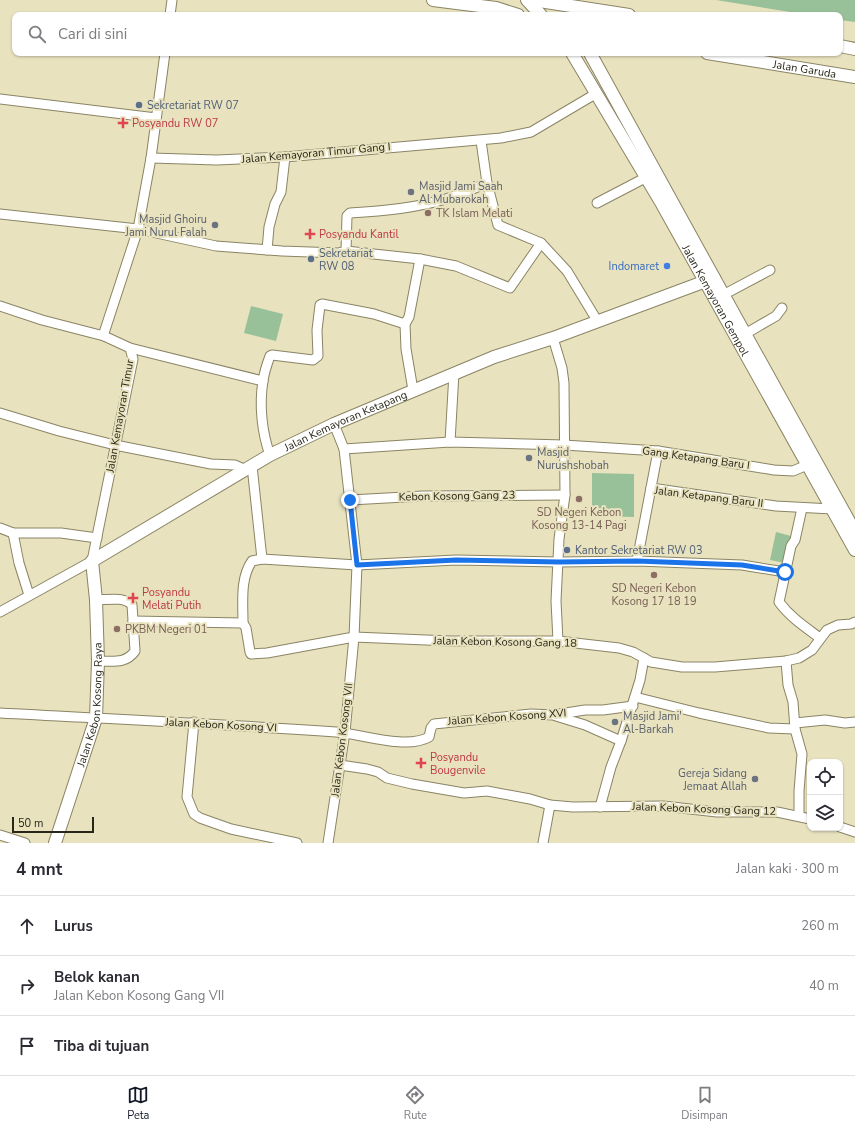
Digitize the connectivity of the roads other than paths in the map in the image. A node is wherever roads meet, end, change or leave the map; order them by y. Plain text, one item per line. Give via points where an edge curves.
1 (172, 0) edge
2 (433, 0) edge
3 (527, 0) edge
4 (533, 0) edge
5 (564, 2) edge
6 (170, 12) edge
7 (509, 12) edge
8 (538, 12) edge
9 (565, 12) edge
10 (603, 12) edge
11 (843, 46) edge
12 (855, 48) edge
13 (165, 56) edge
14 (574, 56) edge
15 (592, 56) edge
16 (601, 56) edge
17 (726, 56) edge
18 (599, 67) junction
19 (855, 77) edge
20 (597, 93) junction
21 (0, 99) edge
22 (156, 118) junction
23 (482, 141) junction
24 (285, 157) junction
25 (151, 158) junction
26 (645, 178) junction
27 (487, 183) junction
28 (597, 202) dead end
29 (0, 214) edge
30 (138, 228) junction
31 (541, 243) junction
32 (267, 250) junction
33 (346, 251) junction
34 (420, 259) junction
35 (770, 270) dead end
36 (709, 280) junction
37 (723, 295) junction
38 (0, 306) edge
39 (782, 308) dead end
40 (598, 322) junction
41 (405, 324) junction
42 (745, 334) junction
43 (104, 336) junction
44 (553, 338) junction
45 (130, 348) junction
46 (454, 373) junction
47 (263, 381) junction
48 (413, 390) junction
49 (0, 413) edge
50 (334, 424) junction
51 (450, 442) junction
52 (115, 445) junction
53 (564, 445) junction
54 (344, 449) junction
55 (658, 451) junction
56 (270, 455) junction
57 (807, 465) junction
58 (249, 468) junction
59 (651, 488) junction
60 (565, 495) junction
61 (350, 500) junction
62 (835, 507) junction
63 (802, 508) junction
64 (0, 528) edge
65 (855, 532) edge
66 (13, 533) junction
67 (98, 538) junction
68 (855, 550) edge
69 (262, 559) junction
70 (92, 561) junction
71 (637, 561) junction
72 (559, 562) junction
73 (357, 565) junction
74 (785, 572) junction
75 (29, 595) junction
76 (96, 600) junction
77 (0, 612) edge
78 (133, 621) junction
79 (855, 622) edge
80 (243, 623) junction
81 (354, 637) junction
82 (820, 638) junction
83 (558, 641) junction
84 (644, 658) junction
85 (98, 661) junction
86 (786, 661) junction
87 (635, 697) junction
88 (633, 706) junction
89 (0, 713) edge
90 (553, 715) junction
91 (96, 718) junction
92 (194, 722) junction
93 (855, 722) edge
94 (795, 726) junction
95 (345, 732) junction
96 (621, 741) junction
97 (340, 765) junction
98 (550, 805) junction
99 (600, 807) junction
100 (799, 815) junction
101 (807, 818) edge
102 (843, 828) edge
103 (855, 832) edge
104 (0, 835) edge
105 (25, 843) edge
106 (55, 843) edge
107 (297, 843) edge
108 (328, 843) edge
109 (543, 843) edge

1 - 6 street
2 - 7 main road
3 - 8 main road
4 - 5 main road
5 - 9 main road
5 - 10 main road
11 - 12 main road
13 - 22 street
14 - 20 main road, Jalan Kemayoran Gempol
15 - 18 main road, Jalan Kemayoran Gempol
16 - 18 main road
17 - 19 main road, Jalan Garuda
18 - 36 main road, Jalan Kemayoran Gempol
20 - 23 street, Jalan Kemayoran Timur Gang I via 531,132
20 - 26 main road, Jalan Kemayoran Gempol
21 - 22 street
22 - 25 street
23 - 24 street, Jalan Kemayoran Timur Gang I
23 - 27 street
24 - 25 street, Jalan Kemayoran Timur Gang I via 217,160
24 - 32 street via 280,192 269,227
25 - 30 street
26 - 28 street
26 - 36 main road, Jalan Kemayoran Gempol
27 - 31 street via 498,225
27 - 33 street via 436,202 379,212 350,213 346,222
29 - 30 street
30 - 32 street via 216,246
30 - 43 street
31 - 34 street via 510,288 456,266
31 - 40 street via 567,271
32 - 33 street via 338,253
33 - 34 street
34 - 41 street via 409,317
35 - 37 street
36 - 37 main road, Jalan Kemayoran Gempol
36 - 40 main road, Jalan Kemayoran Ketapang
36 - 57 main road, Jalan Kemayoran Gempol
37 - 42 main road, Jalan Kemayoran Gempol
38 - 43 street, Jalan Kemayoran Timur
39 - 42 street via 776,316
40 - 44 main road, Jalan Kemayoran Ketapang
41 - 47 street via 374,314 322,304 317,330 318,356 313,360 272,355
41 - 48 street via 406,349
42 - 62 main road, Jalan Kemayoran Gempol
43 - 45 street, Jalan Kemayoran Timur
44 - 46 main road, Jalan Kemayoran Ketapang
44 - 53 street via 562,368
45 - 47 street
45 - 52 street, Jalan Kemayoran Timur via 133,359
46 - 48 main road, Jalan Kemayoran Ketapang
46 - 51 street
47 - 56 street via 264,440
48 - 50 main road, Jalan Kemayoran Ketapang
49 - 52 street
50 - 54 street, Jalan Kebon Kosong VII
50 - 56 main road, Jalan Kemayoran Ketapang
51 - 53 street, Gang Ketapang Baru I
51 - 54 street, Gang Ketapang Baru I
52 - 58 street via 212,464
52 - 67 street, Jalan Kemayoran Timur
53 - 55 street, Gang Ketapang Baru I
53 - 60 street
54 - 61 street, Jalan Kebon Kosong VII
55 - 57 street, Gang Ketapang Baru I via 774,470 793,471
55 - 59 street
56 - 58 main road, Jalan Kemayoran Ketapang
57 - 62 main road, Jalan Kemayoran Gempol
58 - 69 street
58 - 70 main road, Jalan Kemayoran Ketapang
59 - 63 street, Jalan Ketapang Baru II
59 - 71 street, Jalan Ketapang Baru II
60 - 61 street, Kebon Kosong Gang 23 via 423,496
60 - 72 street via 559,539
61 - 73 street, Jalan Kebon Kosong VII
62 - 63 street, Jalan Ketapang Baru II
62 - 65 main road, Jalan Kemayoran Gempol
62 - 68 main road, Jalan Kemayoran Gempol
63 - 74 street
64 - 66 street
66 - 67 street via 61,533
66 - 75 street
67 - 70 street, Jalan Kemayoran Timur
69 - 73 street
69 - 80 street via 252,561 244,580
70 - 75 street, Jalan Kemayoran Ketapang
70 - 76 main road, Jalan Kebon Kosong Raya
71 - 72 street
71 - 74 street via 742,565
72 - 73 street via 456,560
72 - 83 street via 556,601
73 - 81 street, Jalan Kebon Kosong VII
74 - 82 street via 779,602 796,620
75 - 77 street, Jalan Kemayoran Ketapang
76 - 78 street via 130,602
76 - 85 main road, Jalan Kebon Kosong Raya
78 - 80 street
78 - 85 street via 135,651 131,657 125,660
79 - 82 street, Jalan Kebon Kosong Gang 18 via 827,630
80 - 81 street, Jalan Kebon Kosong Gang 18 via 251,654
81 - 83 street, Jalan Kebon Kosong Gang 18 via 450,641
81 - 95 street, Jalan Kebon Kosong VII
82 - 86 street, Jalan Kebon Kosong Gang 18 via 812,650 799,658
83 - 84 street, Jalan Kebon Kosong Gang 18 via 619,648
84 - 86 street, Jalan Kebon Kosong Gang 18 via 651,662 682,666 715,667
84 - 87 street
85 - 91 main road, Jalan Kebon Kosong Raya
86 - 94 street
87 - 88 street
87 - 94 street via 770,728 783,729
88 - 90 street, Jalan Kebon Kosong XVI
88 - 96 street
89 - 91 street, Jalan Kebon Kosong VI
90 - 95 street, Jalan Kebon Kosong XVI via 531,714 434,724 429,737 404,743
90 - 96 street via 585,725
91 - 92 street, Jalan Kebon Kosong VI
91 - 106 main road, Jalan Kebon Kosong Raya
92 - 95 street, Jalan Kebon Kosong VI
92 - 107 street via 187,796 194,814 231,829
93 - 94 street via 825,720
94 - 100 street via 802,754
95 - 97 street, Jalan Kebon Kosong VII
96 - 99 street
97 - 98 street, Jalan Kebon Kosong Gang 12 via 367,768 387,778 412,784 464,793 487,791
97 - 108 street, Jalan Kebon Kosong VII
98 - 99 street, Jalan Kebon Kosong Gang 12
98 - 109 street
99 - 100 street, Jalan Kebon Kosong Gang 12 via 663,806 717,812 777,812
100 - 101 street, Jalan Kebon Kosong Gang 12
102 - 103 street
104 - 105 street

